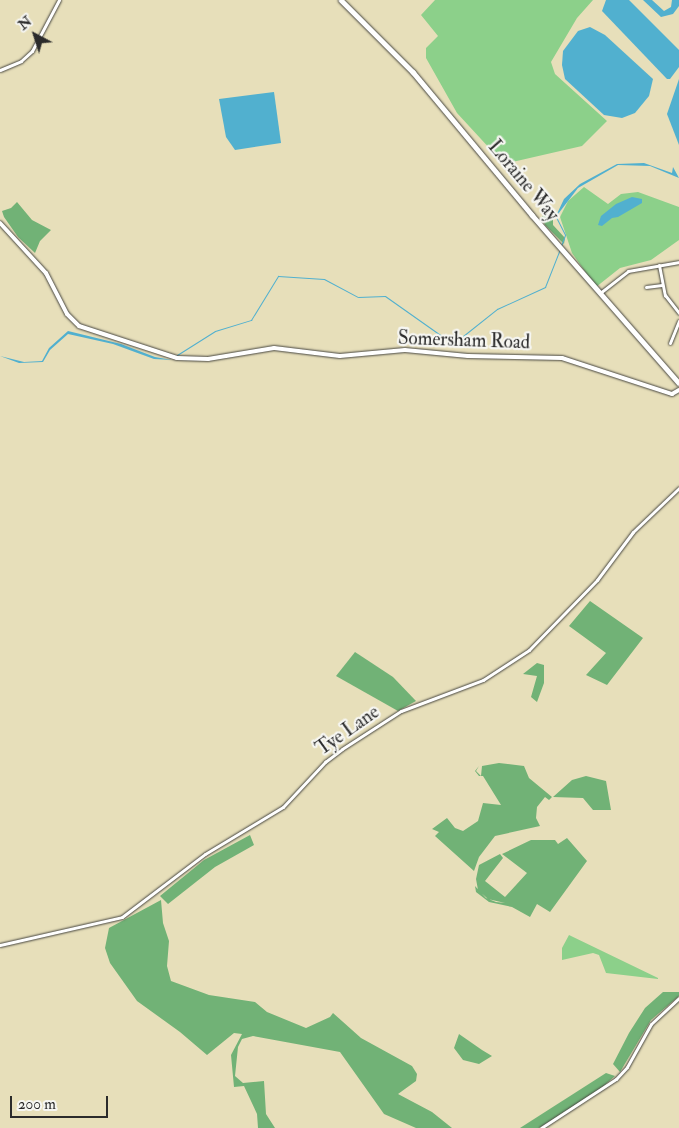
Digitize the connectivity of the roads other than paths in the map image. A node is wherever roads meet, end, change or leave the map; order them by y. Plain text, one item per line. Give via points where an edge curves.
1 (59, 0) edge
2 (341, 0) edge
3 (0, 70) edge
4 (0, 223) edge
5 (679, 262) edge
6 (659, 265) junction
7 (662, 285) junction
8 (646, 287) dead end
9 (599, 294) junction
10 (679, 313) edge
11 (679, 321) edge
12 (670, 343) dead end
13 (679, 383) edge
14 (679, 390) edge
15 (679, 488) edge
16 (0, 945) edge
17 (679, 998) edge
18 (541, 1128) edge

1 - 3 street via 32,51 21,61
2 - 9 main road, Loraine Way via 413,72
4 - 14 street, Somersham Road via 46,273 67,314 78,326 177,358 208,360 274,348 340,356 405,350 468,356 562,358 672,394
5 - 6 street
6 - 7 street
6 - 9 street via 628,271
7 - 8 street
7 - 10 street via 667,299
9 - 13 main road, Loraine Way
11 - 12 street
15 - 16 street, Tye Lane via 633,532 597,580 529,650 483,680 401,711 337,752 283,807 205,854 122,918
17 - 18 street via 651,1024 627,1067 616,1079

